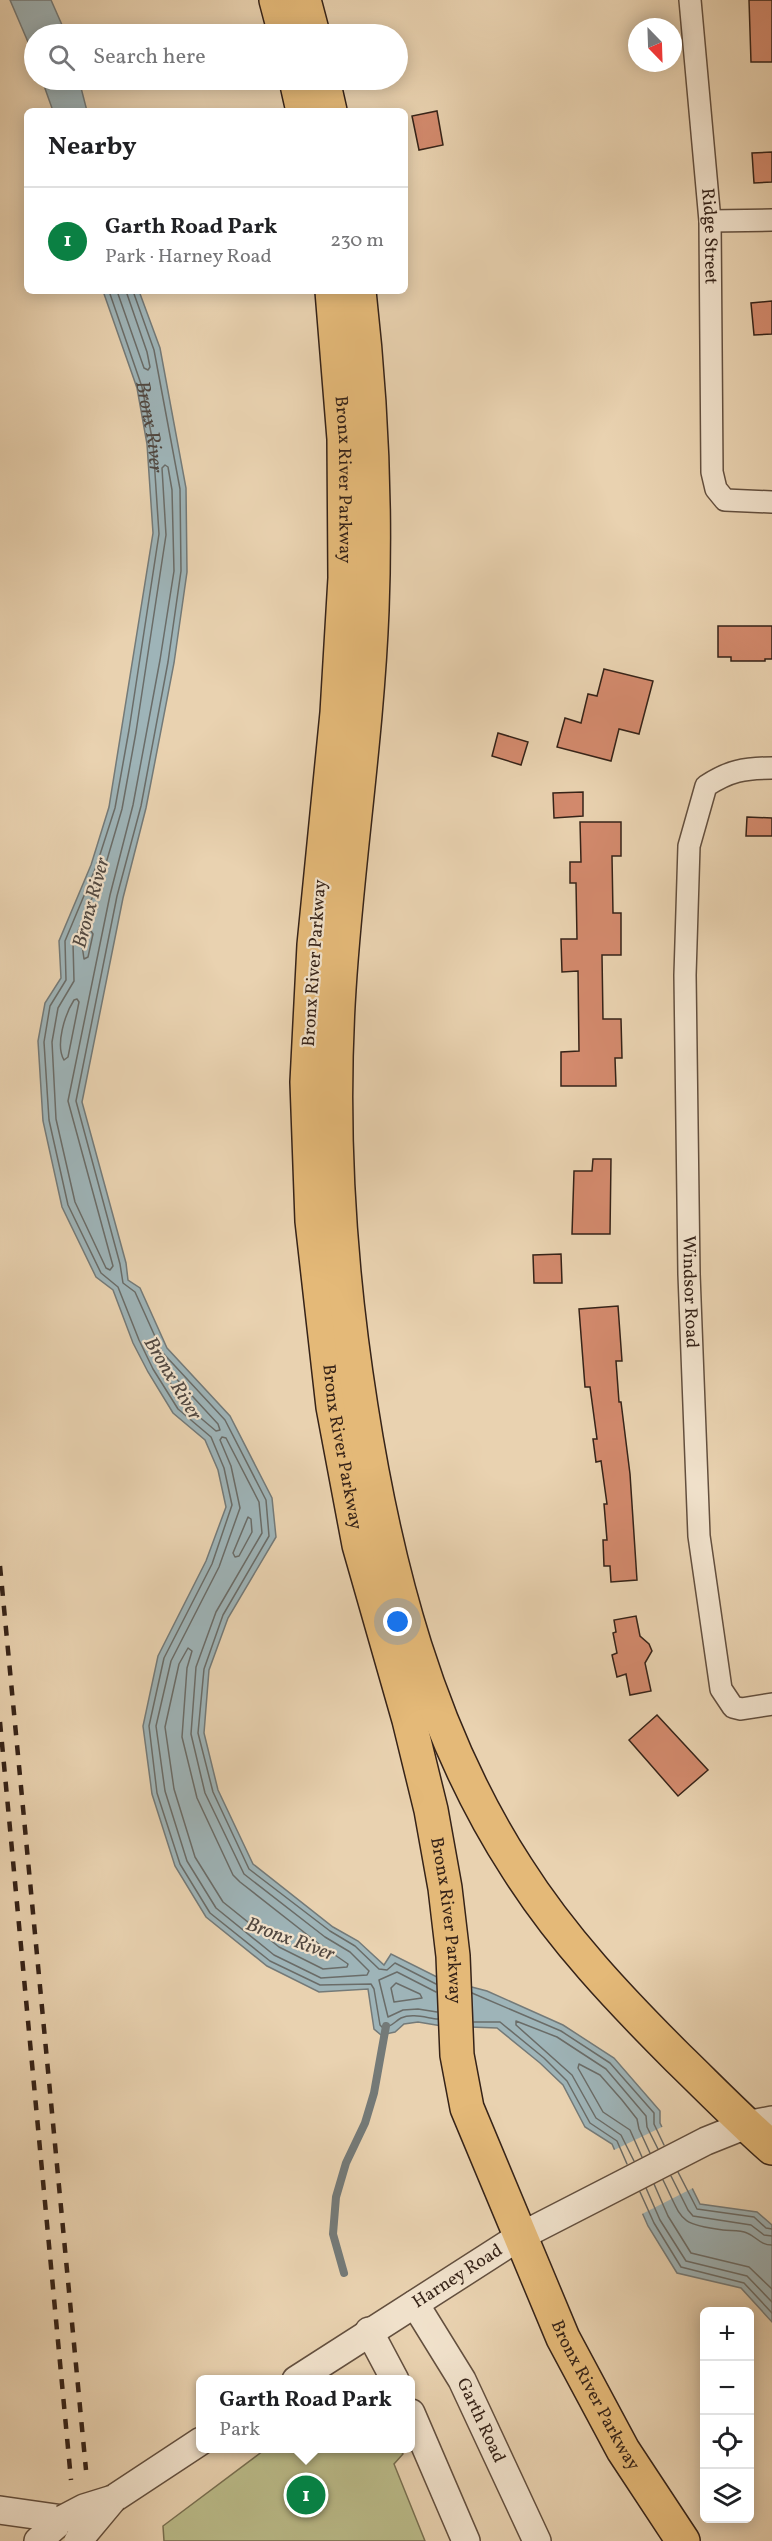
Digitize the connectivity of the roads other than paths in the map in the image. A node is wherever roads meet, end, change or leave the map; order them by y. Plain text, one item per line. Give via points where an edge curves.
1 (276, 0) edge
2 (304, 0) edge
3 (690, 0) edge
4 (282, 24) edge
5 (310, 24) edge
6 (298, 90) edge
7 (325, 90) edge
8 (302, 108) edge
9 (329, 108) edge
10 (772, 220) edge
11 (710, 221) junction
12 (332, 294) edge
13 (359, 294) edge
14 (772, 502) edge
15 (772, 768) edge
16 (772, 1704) edge
17 (759, 2122) edge
18 (772, 2148) edge
19 (519, 2237) junction
20 (416, 2304) junction
21 (369, 2331) junction
22 (302, 2375) edge
23 (393, 2375) edge
24 (415, 2422) edge
25 (196, 2444) edge
26 (0, 2510) edge
27 (70, 2530) edge
28 (38, 2541) edge
29 (466, 2541) edge
30 (537, 2541) edge
31 (682, 2541) edge

1 - 4 highway
2 - 5 highway
3 - 11 street, Ridge Street
6 - 8 highway
7 - 9 highway
10 - 11 street
11 - 14 street, Ridge Street via 712,472 716,489 725,500
12 - 19 highway, Bronx River Parkway via 344,440 345,578 310,1014 307,1130 312,1221 326,1359 346,1486 367,1577 409,1720 445,1888 459,2074 467,2108
13 - 17 highway, Bronx River Parkway via 371,431 373,582 366,708 339,986 334,1122 349,1316 375,1487 395,1575 421,1662 454,1749 493,1828 543,1907 633,2013
15 - 16 street, Windsor Road via 724,774 706,786 689,846 685,975 689,1275 699,1536 721,1689 733,1707
17 - 18 highway, Bronx River Parkway
17 - 19 street, Harney Road via 706,2141
19 - 20 street, Harney Road
19 - 31 highway, Bronx River Parkway via 581,2374 623,2450
20 - 21 street, Harney Road
20 - 30 street, Garth Road via 462,2380
21 - 22 street, Harney Road
21 - 23 street
24 - 29 street
25 - 27 street, bridge
26 - 27 street
27 - 28 street

